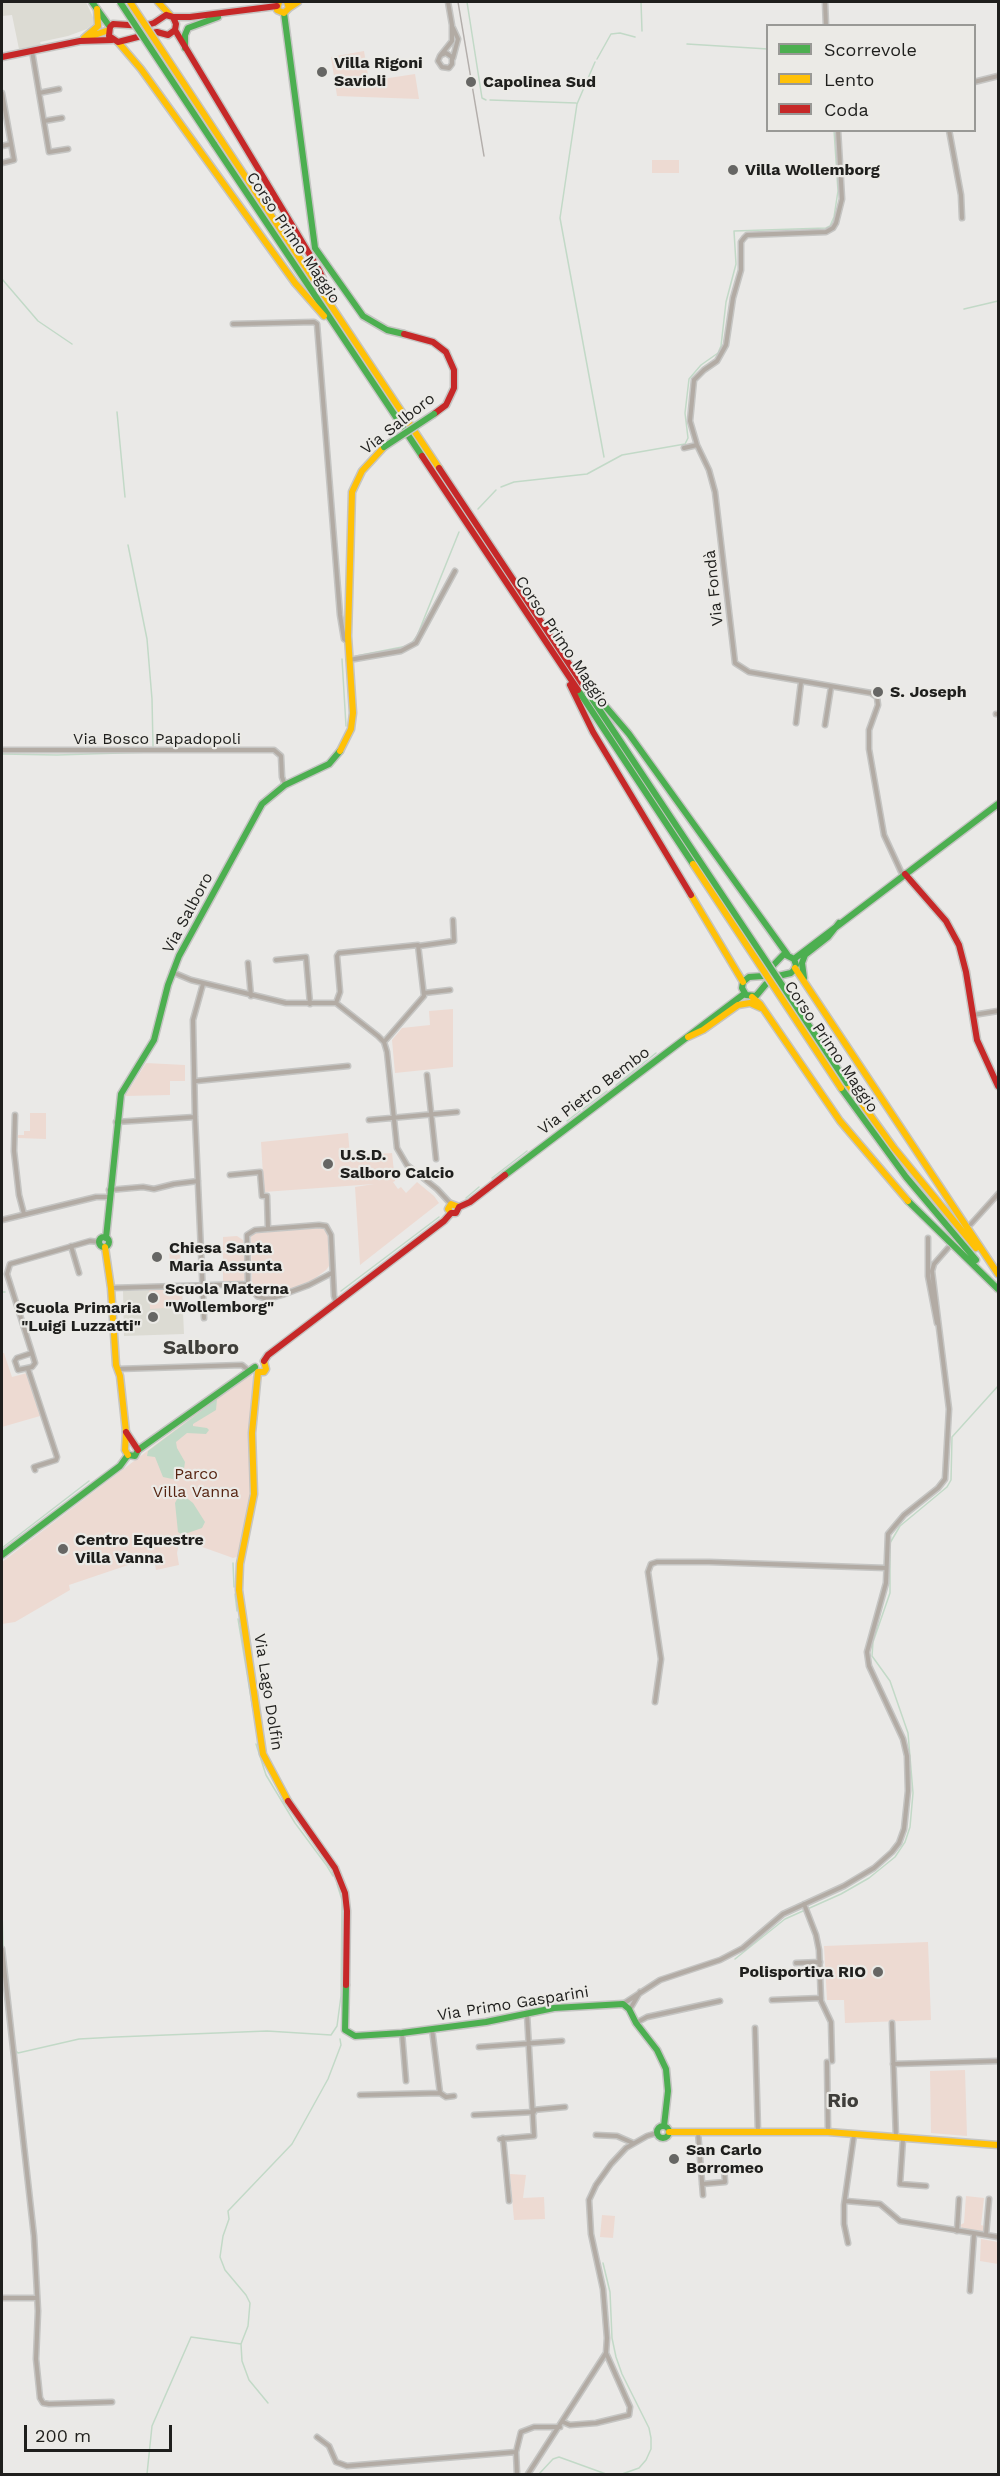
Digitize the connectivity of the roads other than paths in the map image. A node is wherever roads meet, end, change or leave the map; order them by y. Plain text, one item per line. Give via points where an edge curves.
1 (92, 2) edge
2 (120, 2) edge
3 (130, 2) edge
4 (158, 2) edge
5 (298, 2) edge
6 (448, 2) edge
7 (825, 2) edge
8 (278, 4) edge
9 (287, 8) edge
10 (97, 9) junction
11 (227, 13) junction
12 (172, 16) junction
13 (218, 17) junction
14 (452, 24) junction
15 (826, 24) edge
16 (110, 29) junction
17 (175, 29) junction
18 (82, 40) junction
19 (115, 41) junction
20 (185, 48) junction
21 (32, 51) junction
22 (441, 55) junction
23 (2, 57) edge
24 (453, 60) junction
25 (999, 76) edge
26 (976, 82) edge
27 (59, 89) dead end
28 (2, 93) edge
29 (39, 93) junction
30 (3, 111) edge
31 (62, 118) dead end
32 (44, 121) junction
33 (838, 132) edge
34 (949, 132) edge
35 (11, 144) junction
36 (2, 146) edge
37 (68, 149) dead end
38 (2, 163) edge
39 (962, 218) dead end
40 (343, 322) junction
41 (233, 324) dead end
42 (354, 353) junction
43 (697, 445) junction
44 (684, 448) dead end
45 (454, 571) dead end
46 (549, 641) junction
47 (348, 642) junction
48 (349, 660) junction
49 (801, 681) junction
50 (831, 687) junction
51 (796, 723) dead end
52 (825, 725) dead end
53 (2, 750) edge
54 (285, 785) junction
55 (999, 804) edge
56 (904, 875) junction
57 (453, 920) dead end
58 (839, 923) junction
59 (419, 946) junction
60 (788, 954) junction
61 (794, 958) junction
62 (276, 960) dead end
63 (248, 963) dead end
64 (795, 968) junction
65 (172, 972) junction
66 (805, 980) junction
67 (743, 982) junction
68 (203, 984) junction
69 (450, 990) dead end
70 (424, 993) junction
71 (744, 994) junction
72 (251, 996) junction
73 (752, 997) junction
74 (336, 1003) junction
75 (310, 1004) junction
76 (763, 1009) junction
77 (999, 1011) edge
78 (972, 1016) junction
79 (688, 1037) junction
80 (384, 1042) junction
81 (348, 1066) dead end
82 (428, 1075) dead end
83 (196, 1081) junction
84 (999, 1086) edge
85 (457, 1112) dead end
86 (431, 1114) junction
87 (15, 1115) dead end
88 (195, 1117) junction
89 (393, 1118) junction
90 (369, 1120) dead end
91 (116, 1122) junction
92 (436, 1159) dead end
93 (230, 1175) dead end
94 (198, 1181) junction
95 (109, 1194) junction
96 (999, 1194) edge
97 (451, 1204) junction
98 (459, 1207) junction
99 (451, 1213) junction
100 (24, 1214) junction
101 (2, 1220) edge
102 (971, 1224) dead end
103 (268, 1228) junction
104 (106, 1238) junction
105 (928, 1238) dead end
106 (99, 1242) junction
107 (71, 1246) junction
108 (105, 1247) junction
109 (948, 1248) dead end
110 (79, 1273) dead end
111 (332, 1274) junction
112 (999, 1274) edge
113 (248, 1284) junction
114 (202, 1285) junction
115 (111, 1288) junction
116 (999, 1288) edge
117 (336, 1303) junction
118 (204, 1318) dead end
119 (939, 1326) junction
120 (32, 1353) junction
121 (28, 1369) junction
122 (117, 1369) junction
123 (254, 1370) junction
124 (126, 1432) junction
125 (126, 1446) junction
126 (137, 1447) junction
127 (128, 1455) junction
128 (34, 1470) dead end
129 (2, 1555) edge
130 (886, 1568) junction
131 (655, 1702) dead end
132 (806, 1907) junction
133 (2, 1949) edge
134 (820, 1962) junction
135 (796, 1963) dead end
136 (640, 1992) junction
137 (821, 1998) junction
138 (772, 2000) dead end
139 (720, 2001) dead end
140 (623, 2004) junction
141 (629, 2009) junction
142 (527, 2014) junction
143 (636, 2023) junction
144 (892, 2023) dead end
145 (755, 2028) dead end
146 (345, 2030) joint
147 (432, 2030) junction
148 (402, 2032) junction
149 (562, 2041) dead end
150 (530, 2044) junction
151 (480, 2048) dead end
152 (999, 2061) edge
153 (893, 2064) junction
154 (406, 2081) dead end
155 (440, 2093) junction
156 (360, 2095) dead end
157 (454, 2096) dead end
158 (565, 2107) dead end
159 (534, 2111) junction
160 (474, 2115) dead end
161 (664, 2126) junction
162 (669, 2132) junction
163 (698, 2132) junction
164 (758, 2132) junction
165 (828, 2132) junction
166 (657, 2133) junction
167 (596, 2135) dead end
168 (854, 2135) junction
169 (900, 2138) junction
170 (633, 2143) junction
171 (999, 2145) edge
172 (724, 2168) dead end
173 (702, 2184) junction
174 (926, 2186) dead end
175 (703, 2195) dead end
176 (959, 2199) dead end
177 (989, 2199) dead end
178 (509, 2201) dead end
179 (846, 2201) junction
180 (957, 2231) junction
181 (974, 2234) junction
182 (986, 2235) junction
183 (999, 2237) edge
184 (848, 2243) dead end
185 (970, 2291) dead end
186 (2, 2298) edge
187 (36, 2298) junction
188 (606, 2353) junction
189 (112, 2402) dead end
190 (563, 2422) junction
191 (560, 2427) junction
192 (317, 2437) dead end
193 (516, 2452) junction
194 (517, 2475) edge
195 (528, 2475) edge

1 - 10 main road
2 - 42 main road, Corso Primo Maggio, bridge
3 - 40 main road, Corso Primo Maggio, bridge
4 - 12 main road
5 - 9 main road
6 - 14 street
7 - 15 street
8 - 9 main road via 279,12
8 - 11 main road
9 - 47 main road, Via Salboro, bridge via 315,248 363,316 387,330 433,342 446,352 454,370 454,388 446,405 384,447 362,471 352,492
10 - 16 main road
10 - 18 main road via 98,26
11 - 12 main road
11 - 13 main road
12 - 16 main road via 133,27 119,23
12 - 17 main road
13 - 17 main road
13 - 20 main road via 188,28
14 - 22 street via 451,44
14 - 24 street via 458,39
16 - 18 main road
16 - 19 main road
17 - 19 main road via 168,35 157,32
17 - 20 main road
18 - 19 main road
18 - 21 main road
19 - 42 main road via 141,69 289,274
20 - 40 main road via 319,270
21 - 23 main road
21 - 29 street
22 - 24 street via 448,54
22 - 24 street via 438,61 442,67 449,68
25 - 26 street
27 - 29 street
28 - 30 street
29 - 32 street
30 - 35 street
31 - 32 street
32 - 37 street via 49,152
33 - 43 street via 842,199 833,228 823,232 747,235 741,242 741,270 723,354 701,372 693,385 690,416
34 - 39 street
35 - 36 street
35 - 38 street via 14,160
40 - 46 main road, Corso Primo Maggio
41 - 47 street, Via Salboro via 317,324 340,615 343,637
42 - 46 main road, Corso Primo Maggio
43 - 44 street
43 - 49 street, Via Fondà via 715,492 735,663 749,672
45 - 48 street via 416,643 401,651
46 - 60 main road via 635,742
46 - 67 main road via 593,732
46 - 112 main road, Corso Primo Maggio, bridge via 847,1083 930,1194
46 - 116 main road, Corso Primo Maggio, bridge via 841,1088 906,1177
47 - 48 main road, Via Salboro
48 - 54 main road, Via Salboro via 352,720 344,746 322,768
49 - 50 street, Via Fondà
49 - 51 street
50 - 52 street
50 - 56 street, Via Fondà via 877,697 878,705 868,730 868,749 884,835
53 - 54 street, Via Bosco Papadopoli via 274,750 281,756
54 - 65 main road, Via Salboro via 256,813
55 - 56 main road
56 - 58 main road
56 - 78 main road via 953,932 966,972
57 - 59 street via 454,941
58 - 61 main road
58 - 66 main road via 805,955
59 - 70 street
59 - 74 street via 339,953 340,992
60 - 61 main road
60 - 67 main road via 779,957 762,976
61 - 64 main road
62 - 75 street via 306,957
63 - 72 street
64 - 66 main road
64 - 73 main road via 791,974 772,979 760,994
65 - 68 street
65 - 91 main road, Via Salboro via 154,1040 124,1087
66 - 112 main road
67 - 71 main road
68 - 72 street
68 - 83 street via 194,1020
69 - 70 street
70 - 80 street
71 - 73 main road
71 - 79 main road, Via Pietro Bembo
72 - 75 street
73 - 76 main road
74 - 75 street
74 - 80 street
76 - 79 main road via 750,1003 738,1005
76 - 116 main road via 826,1103 899,1192
77 - 78 street
78 - 84 main road via 980,1048
79 - 98 main road, Via Pietro Bembo
80 - 89 street
81 - 83 street
82 - 86 street
83 - 88 street
85 - 86 street
86 - 89 street
86 - 92 street
87 - 100 street via 14,1151
88 - 91 street
88 - 94 street
89 - 90 street
89 - 97 street via 395,1140 407,1166
91 - 95 main road, Via Salboro
93 - 103 street via 260,1172 261,1197 267,1196
94 - 95 street
94 - 114 street
95 - 100 street
95 - 104 main road, Via Salboro
96 - 102 street
97 - 98 main road
97 - 99 main road
98 - 99 main road, Via Pietro Bembo via 458,1212
99 - 117 main road, Via Pietro Bembo
100 - 101 street
103 - 111 street via 326,1226 331,1235
103 - 113 street via 251,1231 247,1236
104 - 106 main road
104 - 108 main road, Via Salboro via 109,1243
105 - 119 street via 928,1276
106 - 107 street
106 - 108 main road
107 - 110 street
107 - 120 street via 10,1264 7,1274
108 - 115 main road, Via Salboro
109 - 119 street via 932,1271
111 - 113 street via 268,1299 257,1296
111 - 117 street
113 - 114 street
114 - 115 street
114 - 118 street
115 - 122 main road, Via Salboro
117 - 123 main road, Via Pietro Bembo via 268,1355 264,1361 266,1370
119 - 130 street via 949,1409 945,1479 888,1534
120 - 121 street via 34,1366
120 - 121 street via 15,1360 18,1370
121 - 128 street via 57,1457
122 - 123 street via 242,1365
122 - 124 main road, Via Salboro
123 - 126 main road via 150,1443
123 - 146 main road, Via Lago Dolfin via 254,1494 240,1564 239,1590 263,1754 291,1806 335,1868 345,1893
124 - 125 main road, Via Salboro
124 - 126 main road, Via Salboro
125 - 126 main road via 131,1443
125 - 127 main road
126 - 127 main road via 135,1456
127 - 129 main road via 120,1466
130 - 131 street via 651,1564 648,1572 661,1659
130 - 132 street via 886,1583 867,1652 868,1666 905,1748 909,1774 904,1829 892,1852 874,1868
132 - 134 street
132 - 136 street via 783,1914 736,1952 660,1980
133 - 187 street via 34,2236
134 - 135 street
134 - 137 street
136 - 140 street
136 - 141 street
137 - 138 street
137 - 165 street via 831,2022
139 - 143 street via 647,2017
140 - 141 main road
140 - 142 main road, Via Primo Gasparini via 571,2006
141 - 143 main road
142 - 147 main road, Via Primo Gasparini
142 - 150 street
143 - 161 main road via 666,2069
144 - 153 street
145 - 164 street
146 - 148 main road, Via Primo Gasparini via 355,2036
147 - 148 main road, Via Primo Gasparini
147 - 155 street
148 - 154 street
149 - 150 street
150 - 151 street
150 - 159 street
152 - 153 street
153 - 169 street
155 - 156 street
155 - 157 street
158 - 159 street
159 - 160 street
159 - 178 street via 534,2136 501,2138
161 - 162 main road
161 - 166 main road
162 - 163 main road
162 - 166 main road via 663,2138
163 - 164 main road
163 - 173 street
164 - 165 main road
165 - 168 main road
166 - 170 street
167 - 170 street via 617,2136
168 - 169 main road
168 - 179 street
169 - 171 main road
169 - 174 street via 900,2184
170 - 188 street via 611,2164 589,2200 591,2234 603,2289
172 - 173 street via 727,2183
173 - 175 street
176 - 180 street
177 - 182 street
179 - 180 street via 880,2204 900,2221
179 - 184 street via 844,2224
180 - 181 street
181 - 182 street
181 - 185 street
182 - 183 street
186 - 187 street
187 - 189 street via 41,2401
188 - 190 street
188 - 190 street via 630,2407 629,2415 596,2423
190 - 191 street
191 - 193 street via 527,2428 519,2437
191 - 195 street
192 - 193 street via 329,2446 336,2462 347,2466
193 - 194 street

